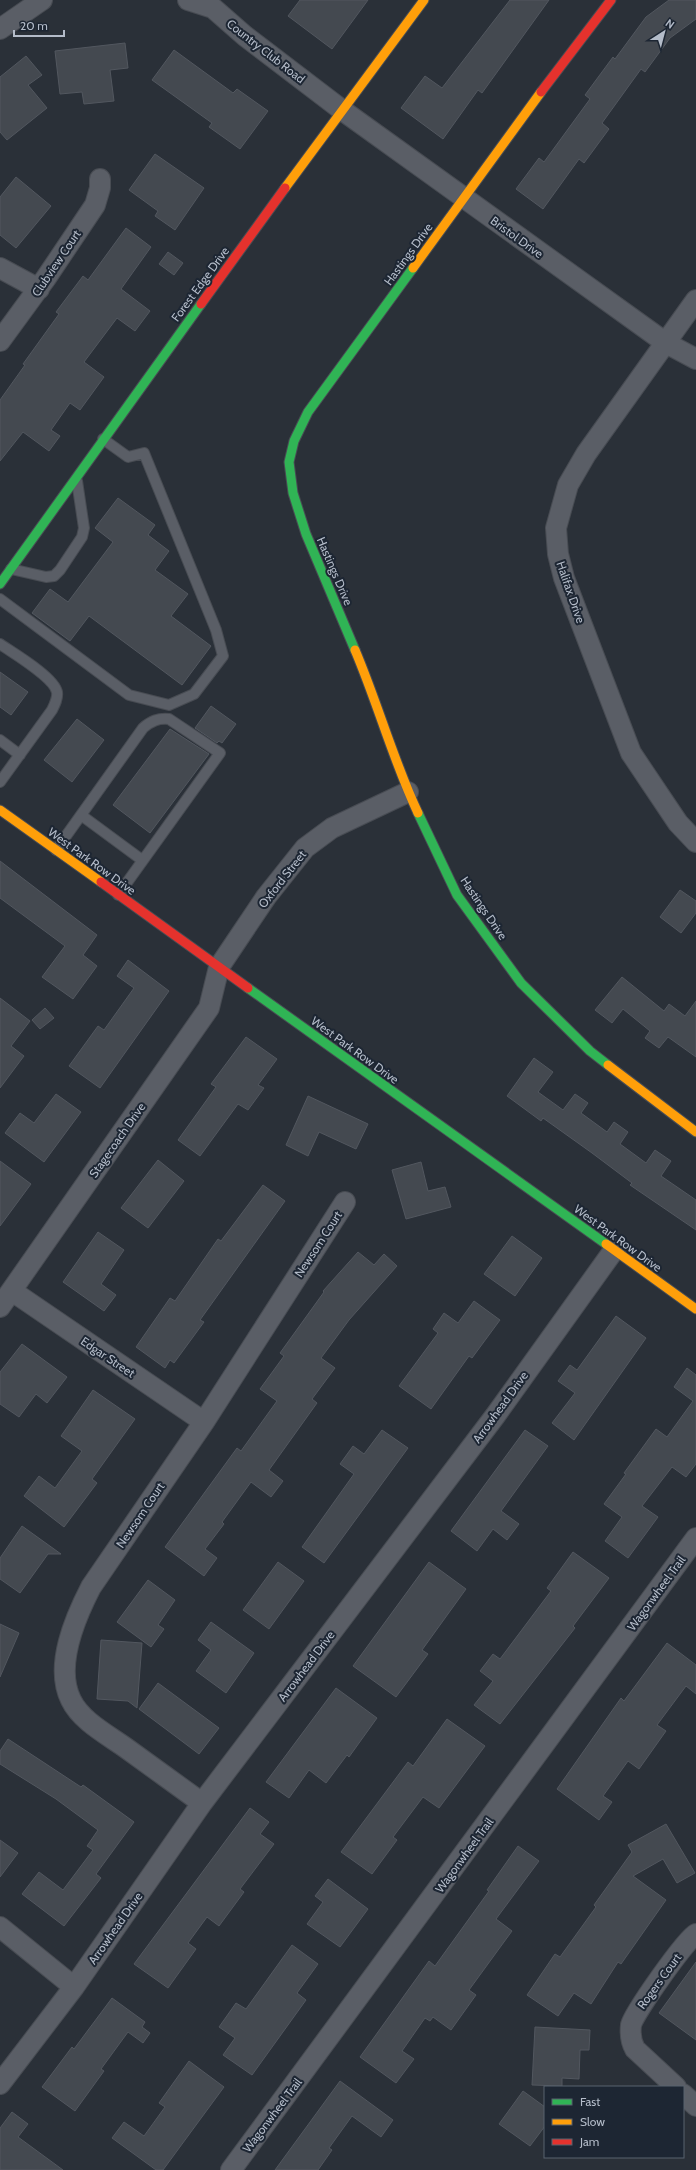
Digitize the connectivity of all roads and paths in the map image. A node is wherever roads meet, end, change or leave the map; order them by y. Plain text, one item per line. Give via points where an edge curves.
1 (188, 0) edge
2 (424, 0) edge
3 (611, 0) edge
4 (36, 2) edge
5 (0, 28) edge
6 (342, 110) junction
7 (100, 179) dead end
8 (463, 198) junction
9 (0, 268) edge
10 (39, 289) junction
11 (696, 300) edge
12 (0, 342) edge
13 (666, 343) junction
14 (696, 359) edge
15 (103, 439) junction
16 (76, 477) junction
17 (11, 569) junction
18 (0, 584) edge
19 (0, 599) edge
20 (0, 644) edge
21 (0, 740) edge
22 (20, 755) junction
23 (0, 782) edge
24 (408, 792) junction
25 (0, 810) edge
26 (81, 815) junction
27 (696, 842) edge
28 (56, 850) junction
29 (142, 860) junction
30 (118, 895) junction
31 (219, 968) junction
32 (696, 1132) edge
33 (345, 1202) dead end
34 (614, 1250) junction
35 (6, 1299) edge
36 (696, 1309) edge
37 (204, 1422) junction
38 (696, 1538) edge
39 (202, 1803) junction
40 (0, 1927) edge
41 (696, 1934) edge
42 (74, 1986) junction
43 (0, 2084) edge
44 (675, 2086) edge
45 (684, 2095) edge
46 (696, 2106) edge
47 (231, 2170) edge

1 - 6 street, Country Club Road via 212,8
2 - 6 street, Forest Edge Drive
3 - 8 street, Hastings Drive
4 - 5 street
6 - 8 street, Bristol Drive
6 - 15 street, Forest Edge Drive
7 - 10 street, Clubview Court via 95,205
8 - 13 street, Bristol Drive
8 - 24 street, Hastings Drive via 308,412 294,441 289,462 293,493 306,534 369,683
9 - 10 street
10 - 12 street, Clubview Court
11 - 13 street, Halifax Drive
13 - 14 street, Bristol Drive
13 - 27 street, Halifax Drive via 586,454 568,485 556,528 558,554 564,578 631,753 678,823
15 - 16 street, Forest Edge Drive
15 - 19 lane via 128,456 144,453 216,630 222,656 194,694 169,704 129,695
16 - 17 street, Forest Edge Drive
16 - 17 lane via 84,528 82,537 60,570 54,576 46,577
17 - 18 street, Forest Edge Drive
20 - 22 lane via 48,678 57,692 52,710
21 - 22 lane
22 - 23 lane
24 - 31 street, Oxford Street via 332,828 305,848 266,898
24 - 32 street, Hastings Drive via 457,895 521,983 590,1051
25 - 28 street, West Park Row Drive
26 - 28 lane
26 - 29 lane
26 - 29 lane via 143,728 150,722 162,718 169,719 220,753
28 - 30 street, West Park Row Drive
29 - 30 lane
30 - 31 street, West Park Row Drive
31 - 34 street, West Park Row Drive
31 - 35 street, Stagecoach Drive via 209,1008
33 - 37 street, Newsom Court
34 - 36 street, West Park Row Drive
34 - 39 street, Arrowhead Drive via 494,1416
35 - 37 street, Edgar Street
37 - 39 street, Newsom Court via 91,1587 77,1614 68,1642 64,1675 71,1700 87,1720
38 - 47 street, Wagonwheel Trail
39 - 42 street, Arrowhead Drive
40 - 42 street
41 - 44 street, Rogers Court via 640,2006 631,2025 631,2041 635,2049
42 - 43 street, Arrowhead Drive
45 - 46 street

